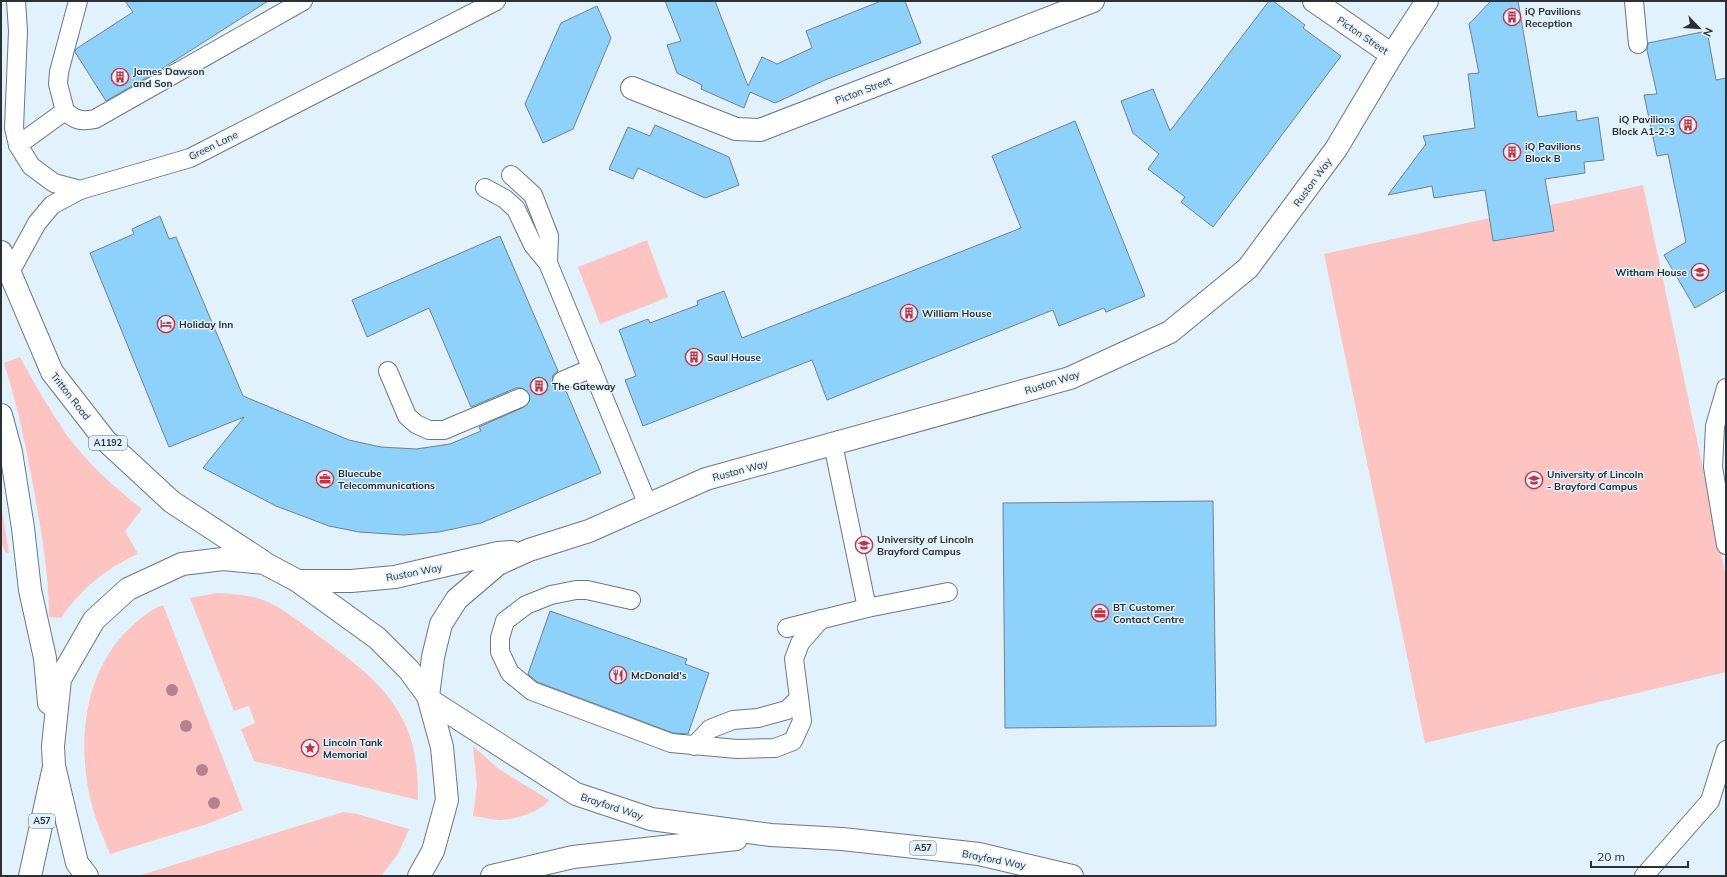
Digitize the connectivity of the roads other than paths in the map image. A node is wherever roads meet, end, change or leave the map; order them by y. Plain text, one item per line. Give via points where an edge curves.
1 (16, 1) edge
2 (78, 1) edge
3 (303, 1) edge
4 (496, 1) edge
5 (1093, 1) edge
6 (1314, 1) edge
7 (1427, 1) edge
8 (1634, 1) edge
9 (1638, 44) dead end
10 (1392, 55) junction
11 (632, 88) dead end
12 (65, 111) junction
13 (18, 145) junction
14 (511, 175) dead end
15 (485, 188) dead end
16 (80, 190) junction
17 (1, 252) edge
18 (548, 263) junction
19 (9, 274) junction
20 (592, 368) junction
21 (388, 371) dead end
22 (562, 381) dead end
23 (1726, 388) edge
24 (520, 398) dead end
25 (1, 414) edge
26 (833, 444) junction
27 (648, 505) junction
28 (1726, 545) edge
29 (529, 550) junction
30 (264, 563) junction
31 (298, 581) junction
32 (948, 592) dead end
33 (631, 600) dead end
34 (867, 608) junction
35 (821, 619) junction
36 (787, 628) dead end
37 (429, 698) junction
38 (799, 698) junction
39 (694, 746) junction
40 (1726, 750) edge
41 (53, 756) junction
42 (771, 836) junction
43 (30, 876) edge
44 (87, 876) edge
45 (419, 876) edge
46 (492, 876) edge
47 (1072, 876) edge
48 (1644, 876) edge

1 - 13 lane via 18,31 14,128
2 - 12 lane via 59,72 58,84
3 - 12 lane via 95,119 80,121 73,119
4 - 16 lane, Green Lane via 190,158
5 - 11 main road, Picton Street via 760,130 736,129
6 - 10 main road, Picton Street
7 - 10 main road, Ruston Way
8 - 9 lane
10 - 26 main road, Ruston Way via 1336,149 1248,268 1170,332 1070,378
12 - 13 lane
13 - 16 lane via 31,166 41,175 54,183
14 - 18 lane via 533,195 549,236
15 - 18 lane via 505,199 516,209 533,245
16 - 19 lane, Green Lane via 52,205 37,223
17 - 19 main road, Tritton Road / A1192
18 - 20 lane
19 - 30 main road, Tritton Road / A1192 via 52,372 105,440 172,502
20 - 22 lane
20 - 27 lane
21 - 24 lane via 407,416 429,430 444,430
23 - 28 lane via 1715,426 1713,467
25 - 41 main road via 11,452 30,590 45,658
26 - 27 main road, Ruston Way via 706,479
26 - 34 lane
27 - 29 main road, Ruston Way via 589,531
29 - 31 main road, Ruston Way via 498,553 395,577 351,581
29 - 37 main road, Ruston Way via 498,564 457,599 441,624 433,657
30 - 31 main road, Tritton Road
30 - 41 main road via 223,560 182,564 128,589 94,620 60,679
31 - 37 main road, Tritton Road via 377,638 409,670
32 - 34 lane
33 - 39 lane via 587,590 551,595 526,605 505,621 500,638 500,652 510,673 532,691 671,743
34 - 35 lane
35 - 36 lane
35 - 38 lane via 800,643 794,659
37 - 42 main road, Brayford Way via 576,794 651,819
37 - 45 main road via 442,747 447,800 434,852
38 - 39 lane via 787,710 758,718 733,720 710,729
38 - 39 lane via 802,721 793,741 775,748
40 - 48 lane via 1710,801
41 - 43 main road, A57
41 - 44 main road via 78,863
42 - 46 main road, Brayford Way via 573,857
42 - 47 main road, Brayford Way / A57 via 842,839 979,854

